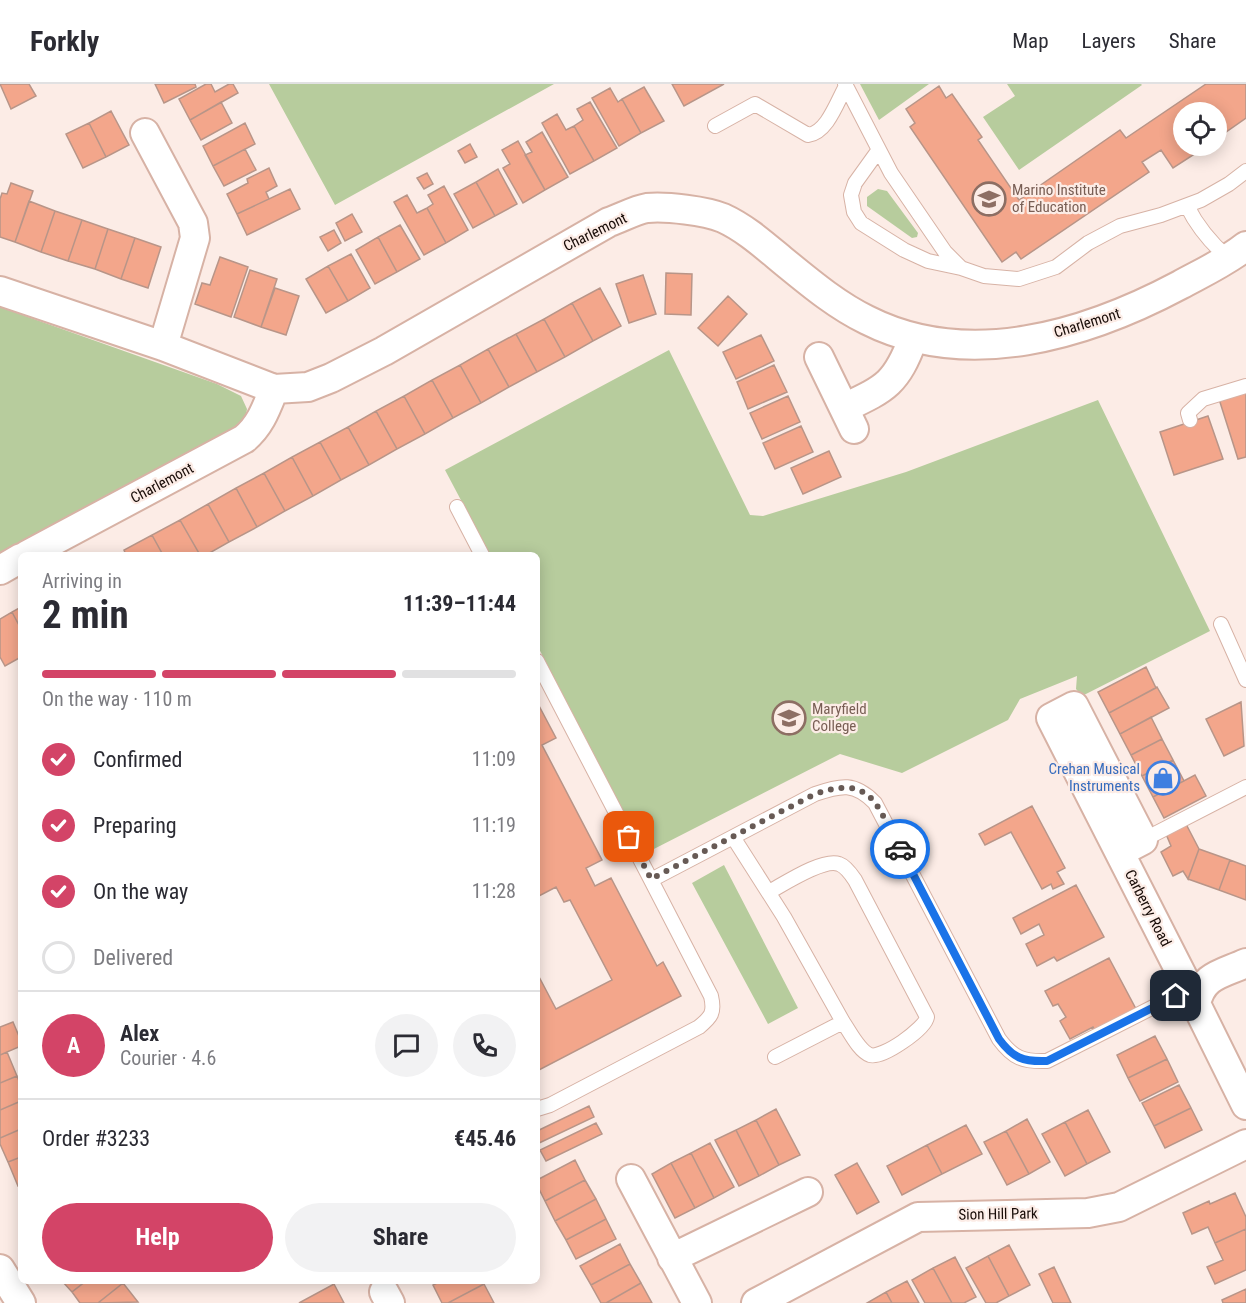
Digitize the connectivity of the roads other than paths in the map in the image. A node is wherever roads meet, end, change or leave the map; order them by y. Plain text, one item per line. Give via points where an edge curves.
1 (846, 85) edge
2 (715, 126) dead end
3 (145, 133) dead end
4 (878, 150) junction
5 (1246, 171) edge
6 (1187, 206) junction
7 (1237, 252) edge
8 (961, 268) junction
9 (0, 291) edge
10 (913, 339) junction
11 (163, 346) junction
12 (819, 357) dead end
13 (1246, 386) edge
14 (274, 389) junction
15 (1190, 420) dead end
16 (457, 507) dead end
17 (33, 552) edge
18 (480, 552) edge
19 (18, 560) edge
20 (0, 570) edge
21 (1221, 624) dead end
22 (540, 667) edge
23 (1246, 680) edge
24 (1246, 787) edge
25 (733, 837) junction
26 (1131, 846) joint
27 (651, 879) junction
28 (769, 892) junction
29 (1246, 963) edge
30 (1199, 992) junction
31 (843, 1022) junction
32 (775, 1057) dead end
33 (1246, 1105) edge
34 (540, 1108) edge
35 (1246, 1144) edge
36 (631, 1179) dead end
37 (808, 1192) dead end
38 (672, 1258) junction
39 (0, 1269) edge
40 (21, 1303) edge
41 (697, 1303) edge
42 (756, 1303) edge

1 - 2 lane via 816,134 808,135 755,104
1 - 4 lane
3 - 11 street via 154,172 193,223 195,238
4 - 8 lane via 945,252
4 - 8 lane via 851,195 861,223 928,261
5 - 6 lane
6 - 7 lane via 1214,246
6 - 8 lane via 1120,226 1056,267 1019,279 984,276
7 - 10 street, Charlemont via 1142,305 1070,331 970,345
9 - 11 street, Charlemont
10 - 12 street via 891,382 849,419
10 - 14 street, Charlemont via 867,320 818,289 756,238 723,218 678,208 646,208 609,222 331,378 308,387
11 - 14 street, Charlemont
13 - 15 lane via 1203,399 1188,413
14 - 17 street, Charlemont via 255,430 243,439
16 - 18 lane
19 - 20 street
21 - 23 lane
22 - 27 lane
24 - 26 lane
25 - 27 lane
25 - 28 lane
25 - 30 lane via 815,794 848,786 864,792 875,803 999,1039 1021,1059 1047,1061 1176,996
26 - 30 street, Carberry Road via 1186,983
27 - 34 lane via 711,996 711,1016 699,1028
28 - 31 lane
28 - 31 lane via 821,865 842,864 855,880 927,1017 911,1037 876,1056 862,1049
29 - 30 street via 1205,982
30 - 33 street via 1196,1004
31 - 32 lane
35 - 42 street, Sion Hill Park via 1119,1207 1088,1213 918,1217
36 - 38 street
37 - 38 street
38 - 41 street
39 - 40 street

